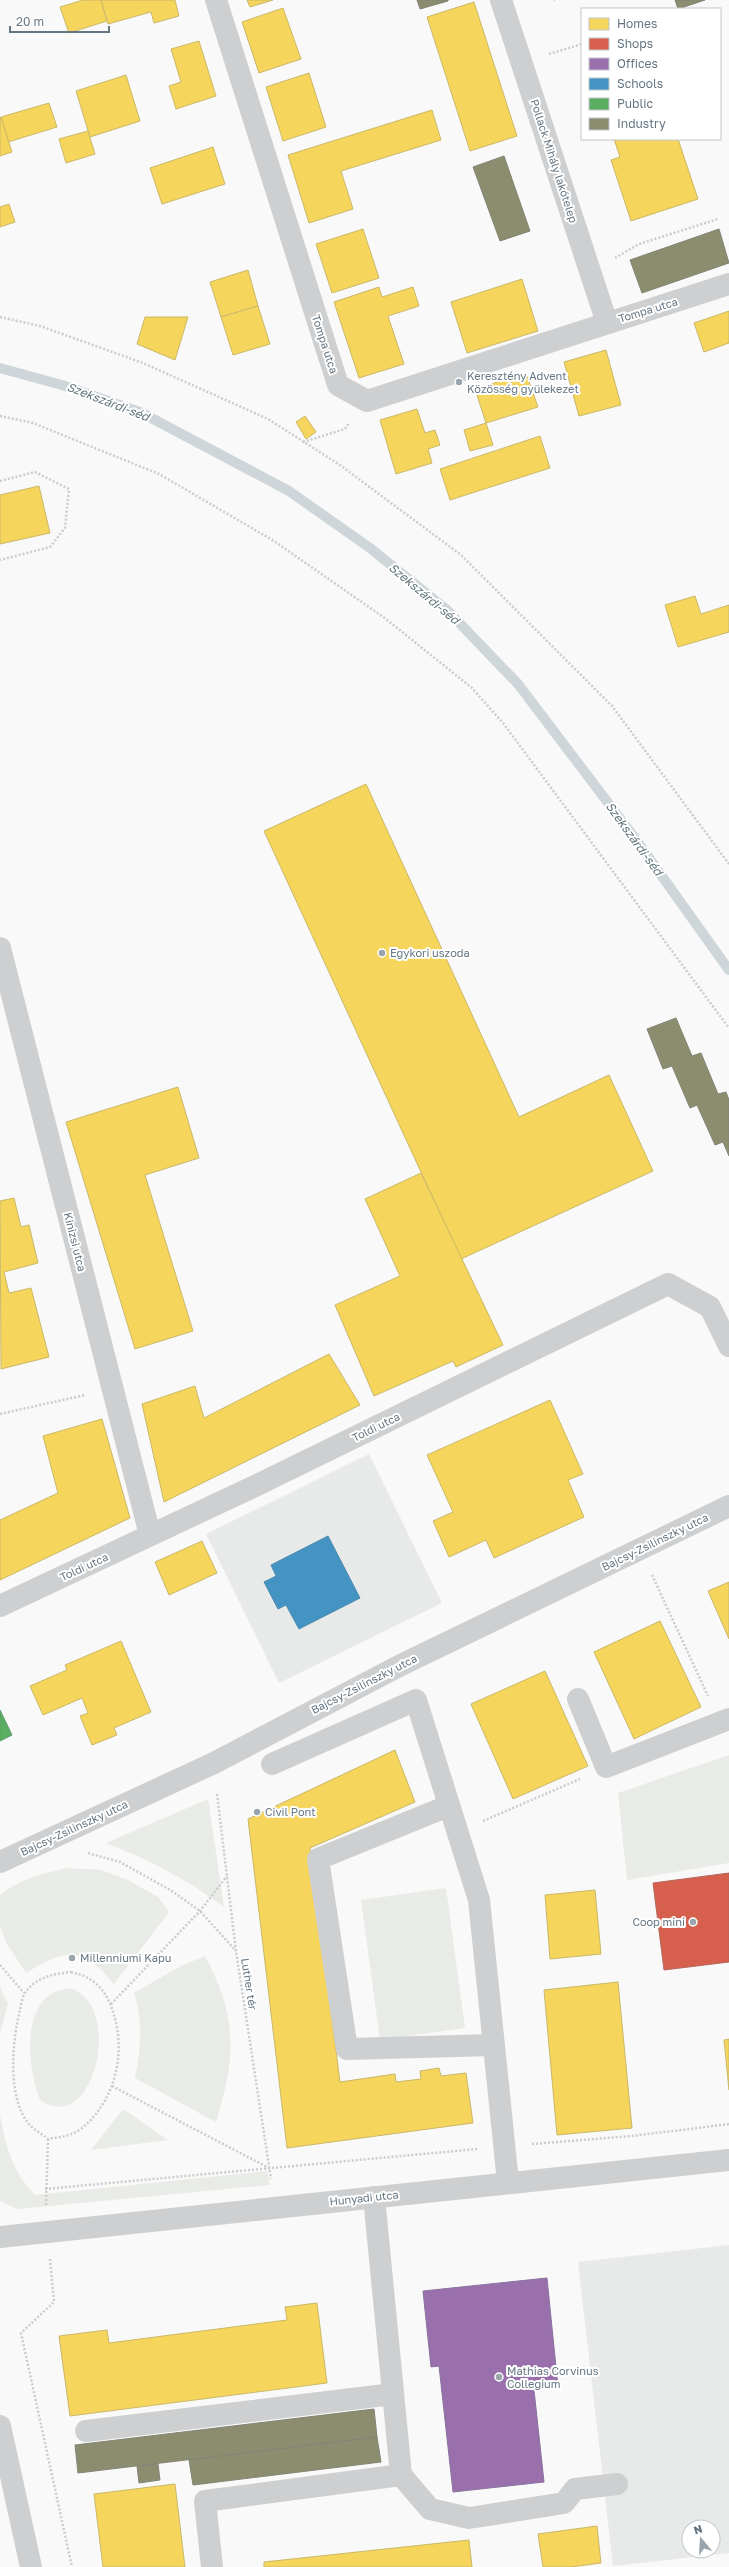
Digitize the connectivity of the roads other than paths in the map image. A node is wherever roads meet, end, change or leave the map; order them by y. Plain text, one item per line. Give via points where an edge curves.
1 (216, 0) edge
2 (501, 0) edge
3 (729, 284) edge
4 (607, 323) junction
5 (0, 948) edge
6 (729, 1346) edge
7 (729, 1506) edge
8 (150, 1535) junction
9 (0, 1606) edge
10 (578, 1699) dead end
11 (724, 1721) edge
12 (272, 1764) dead end
13 (448, 1806) junction
14 (0, 1862) edge
15 (493, 2045) junction
16 (729, 2160) edge
17 (508, 2182) junction
18 (374, 2197) junction
19 (0, 2237) edge
20 (393, 2394) junction
21 (0, 2426) edge
22 (86, 2431) dead end
23 (402, 2475) junction
24 (617, 2484) dead end
25 (31, 2567) edge
26 (212, 2567) edge

1 - 4 street, Tompa utca via 338,385 366,401
2 - 4 street, Pollack Mihály lakótelep
3 - 4 street, Tompa utca
5 - 8 street, Kinizsi utca
6 - 8 street, Toldi utca via 710,1307 668,1284
7 - 14 street, Bajcsy-Zsilinszky utca via 401,1665 214,1763
8 - 9 street, Toldi utca
10 - 11 street via 606,1767
12 - 13 street via 416,1700
13 - 15 street via 479,1900
13 - 15 street via 318,1858 347,2049
15 - 17 street
16 - 17 street, Hunyadi utca
17 - 18 street, Hunyadi utca
18 - 19 street, Hunyadi utca
18 - 20 street
20 - 22 street
20 - 23 street
21 - 25 street
23 - 24 street via 430,2509 469,2518 564,2503 574,2489
23 - 26 street via 205,2501

